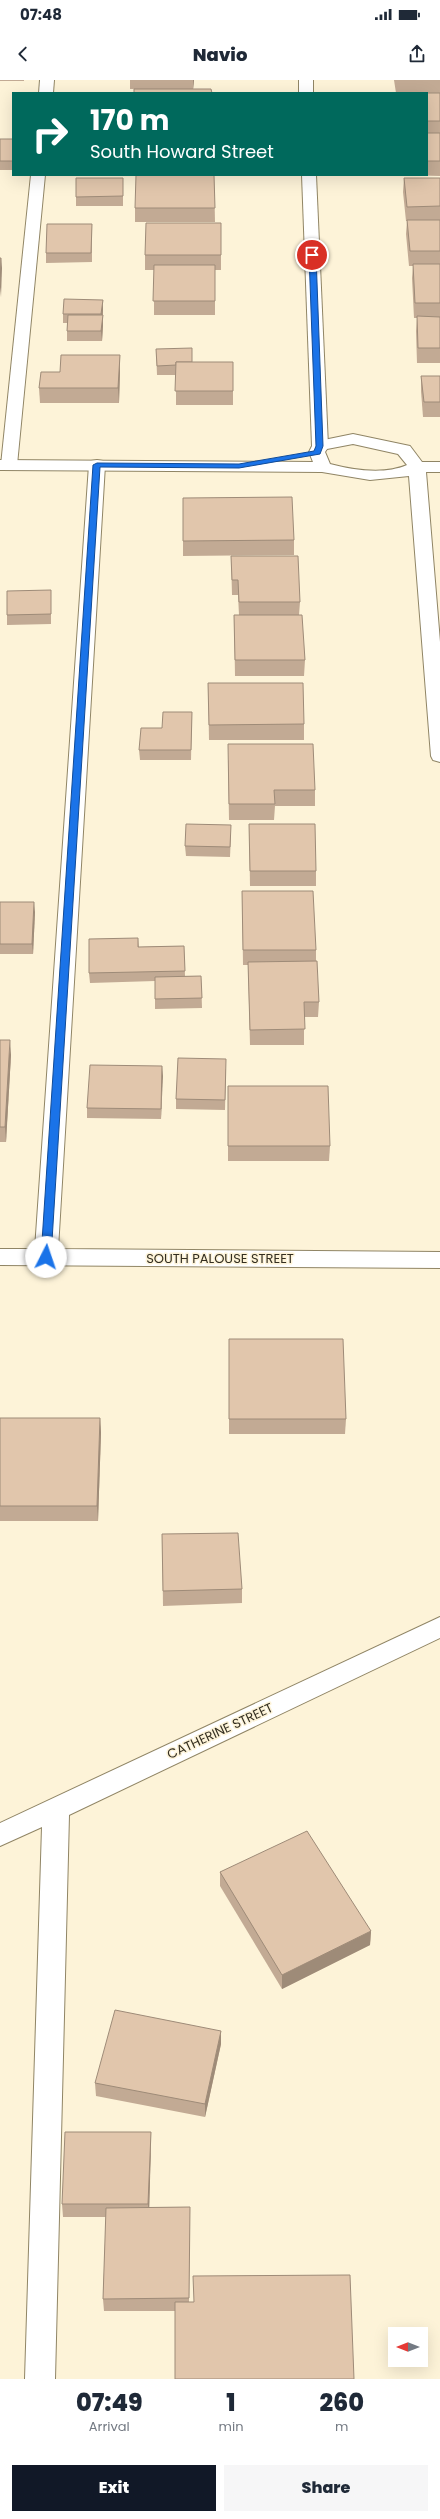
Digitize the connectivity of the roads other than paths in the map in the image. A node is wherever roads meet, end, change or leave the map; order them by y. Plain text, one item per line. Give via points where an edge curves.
1 (47, 80) edge
2 (306, 80) edge
3 (46, 92) edge
4 (306, 92) edge
5 (38, 176) edge
6 (310, 176) edge
7 (320, 455) junction
8 (5, 465) edge
9 (97, 465) junction
10 (418, 467) junction
11 (440, 467) edge
12 (440, 756) edge
13 (0, 1257) edge
14 (46, 1257) junction
15 (440, 1260) edge
16 (440, 1627) edge
17 (56, 1808) junction
18 (0, 1835) edge
19 (40, 2379) edge

1 - 3 street
2 - 4 street
5 - 8 street
6 - 7 street
7 - 9 street via 239,466
7 - 10 street via 344,474 409,472
7 - 10 street via 332,442 353,439 404,450
8 - 9 street
9 - 14 street
10 - 11 street
10 - 12 street
13 - 14 street, SOUTH PALOUSE STREET
14 - 15 street, SOUTH PALOUSE STREET
16 - 17 street, CATHERINE STREET
17 - 18 street, CATHERINE STREET
17 - 19 street

